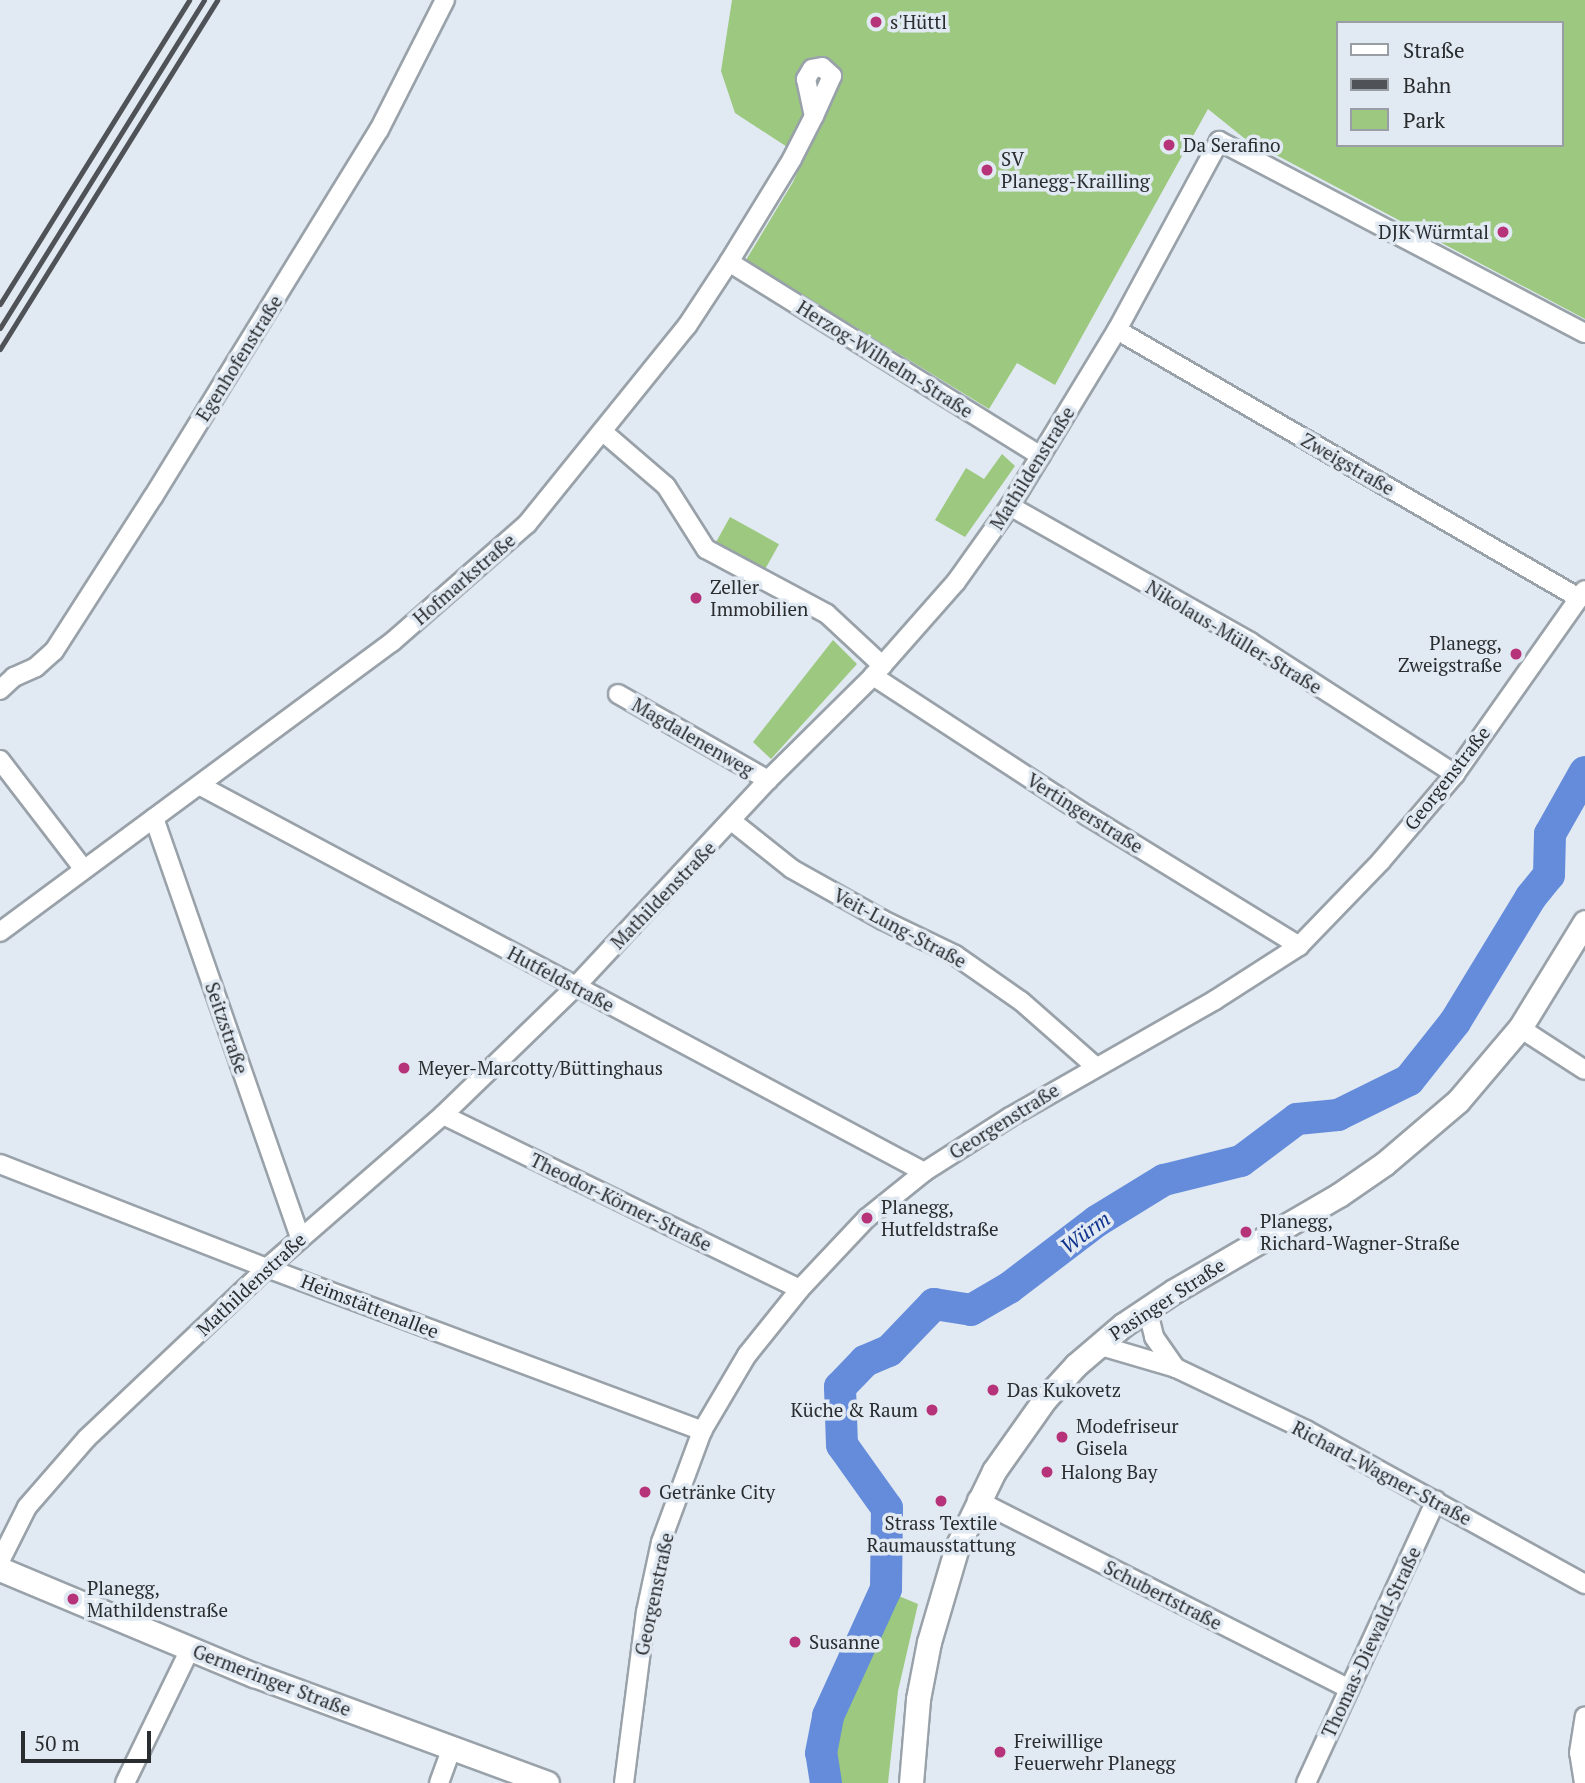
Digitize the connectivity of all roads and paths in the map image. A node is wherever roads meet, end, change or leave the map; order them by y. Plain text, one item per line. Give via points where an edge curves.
1 (445, 0) edge
2 (814, 116) dead end
3 (729, 262) junction
4 (1117, 330) junction
5 (1585, 333) edge
6 (601, 431) junction
7 (1041, 456) junction
8 (1010, 506) junction
9 (1582, 594) edge
10 (878, 671) junction
11 (0, 690) edge
12 (618, 694) dead end
13 (0, 760) edge
14 (1455, 774) junction
15 (768, 780) junction
16 (199, 785) junction
17 (154, 818) junction
18 (733, 822) junction
19 (83, 869) junction
20 (1585, 922) edge
21 (0, 932) edge
22 (1299, 946) junction
23 (575, 987) junction
24 (1520, 1028) junction
25 (1095, 1066) junction
26 (1585, 1070) edge
27 (443, 1115) junction
28 (0, 1164) edge
29 (924, 1172) junction
30 (300, 1238) junction
31 (267, 1268) junction
32 (800, 1289) junction
33 (1147, 1308) junction
34 (1098, 1345) junction
35 (1176, 1368) junction
36 (702, 1431) junction
37 (978, 1500) junction
38 (1436, 1501) junction
39 (0, 1561) edge
40 (0, 1569) edge
41 (1585, 1584) edge
42 (190, 1648) junction
43 (1349, 1689) junction
44 (1585, 1716) edge
45 (452, 1748) junction
46 (914, 1777) edge
47 (125, 1783) edge
48 (439, 1783) edge
49 (547, 1783) edge
50 (624, 1783) edge
51 (1306, 1783) edge
52 (1584, 1783) edge

1 - 11 street, Egenhofenstraße via 379,130 54,651
2 - 3 street, Hofmarkstraße
3 - 6 street, Hofmarkstraße via 687,326
3 - 7 street, Herzog-Wilhelm-Straße
4 - 5 street, Mathildenstraße via 1219,141
4 - 7 street, Mathildenstraße
4 - 9 street, Zweigstraße
6 - 10 street, Vertingerstraße via 666,486 706,550 827,614
6 - 16 street, Hofmarkstraße via 520,530 392,642
7 - 8 street, Mathildenstraße
8 - 10 street, Mathildenstraße via 956,582
8 - 14 street, Nikolaus-Müller-Straße via 1250,642
9 - 14 street, Georgenstraße
10 - 15 street, Mathildenstraße
10 - 22 street, Vertingerstraße via 1088,816
12 - 15 street, Magdalenenweg
13 - 19 street
14 - 22 street, Georgenstraße via 1381,861
15 - 18 street, Mathildenstraße
16 - 17 street, Hofmarkstraße
16 - 23 street, Hutfeldstraße
17 - 19 street, Hofmarkstraße
17 - 30 street, Seitzstraße
18 - 23 street, Mathildenstraße
18 - 25 street, Veit-Lung-Straße via 792,869 954,955 1021,1001
19 - 21 street, Hofmarkstraße
20 - 24 main road, Pasinger Straße
22 - 25 street, Georgenstraße via 1215,1000
23 - 27 street, Mathildenstraße
23 - 29 street, Hutfeldstraße
24 - 26 street
24 - 33 main road, Pasinger Straße via 1458,1101 1384,1164
25 - 29 street, Georgenstraße
27 - 30 street, Mathildenstraße
27 - 32 street, Theodor-Körner-Straße
28 - 31 street, Heimstättenallee
29 - 32 street, Georgenstraße via 867,1218
30 - 31 street, Mathildenstraße
31 - 36 street, Heimstättenallee
31 - 39 street, Mathildenstraße via 87,1438 27,1507
32 - 36 street, Georgenstraße via 747,1356
33 - 34 main road, Pasinger Straße
33 - 35 street, Richard-Wagner-Straße via 1154,1337
34 - 35 street, Richard-Wagner-Straße
34 - 37 main road, Pasinger Straße via 1014,1438
35 - 38 street, Richard-Wagner-Straße via 1306,1430
36 - 50 street, Georgenstraße via 661,1542 646,1612
37 - 43 street, Schubertstraße
37 - 46 main road, Pasinger Straße via 957,1547 929,1642 918,1699
38 - 41 street, Richard-Wagner-Straße
38 - 43 street, Thomas-Diewald-Straße
40 - 42 main road, Germeringer Straße
42 - 45 main road, Germeringer Straße
42 - 47 street
43 - 51 street, Thomas-Diewald-Straße
44 - 52 street via 1579,1753
45 - 48 street
45 - 49 main road, Germeringer Straße

